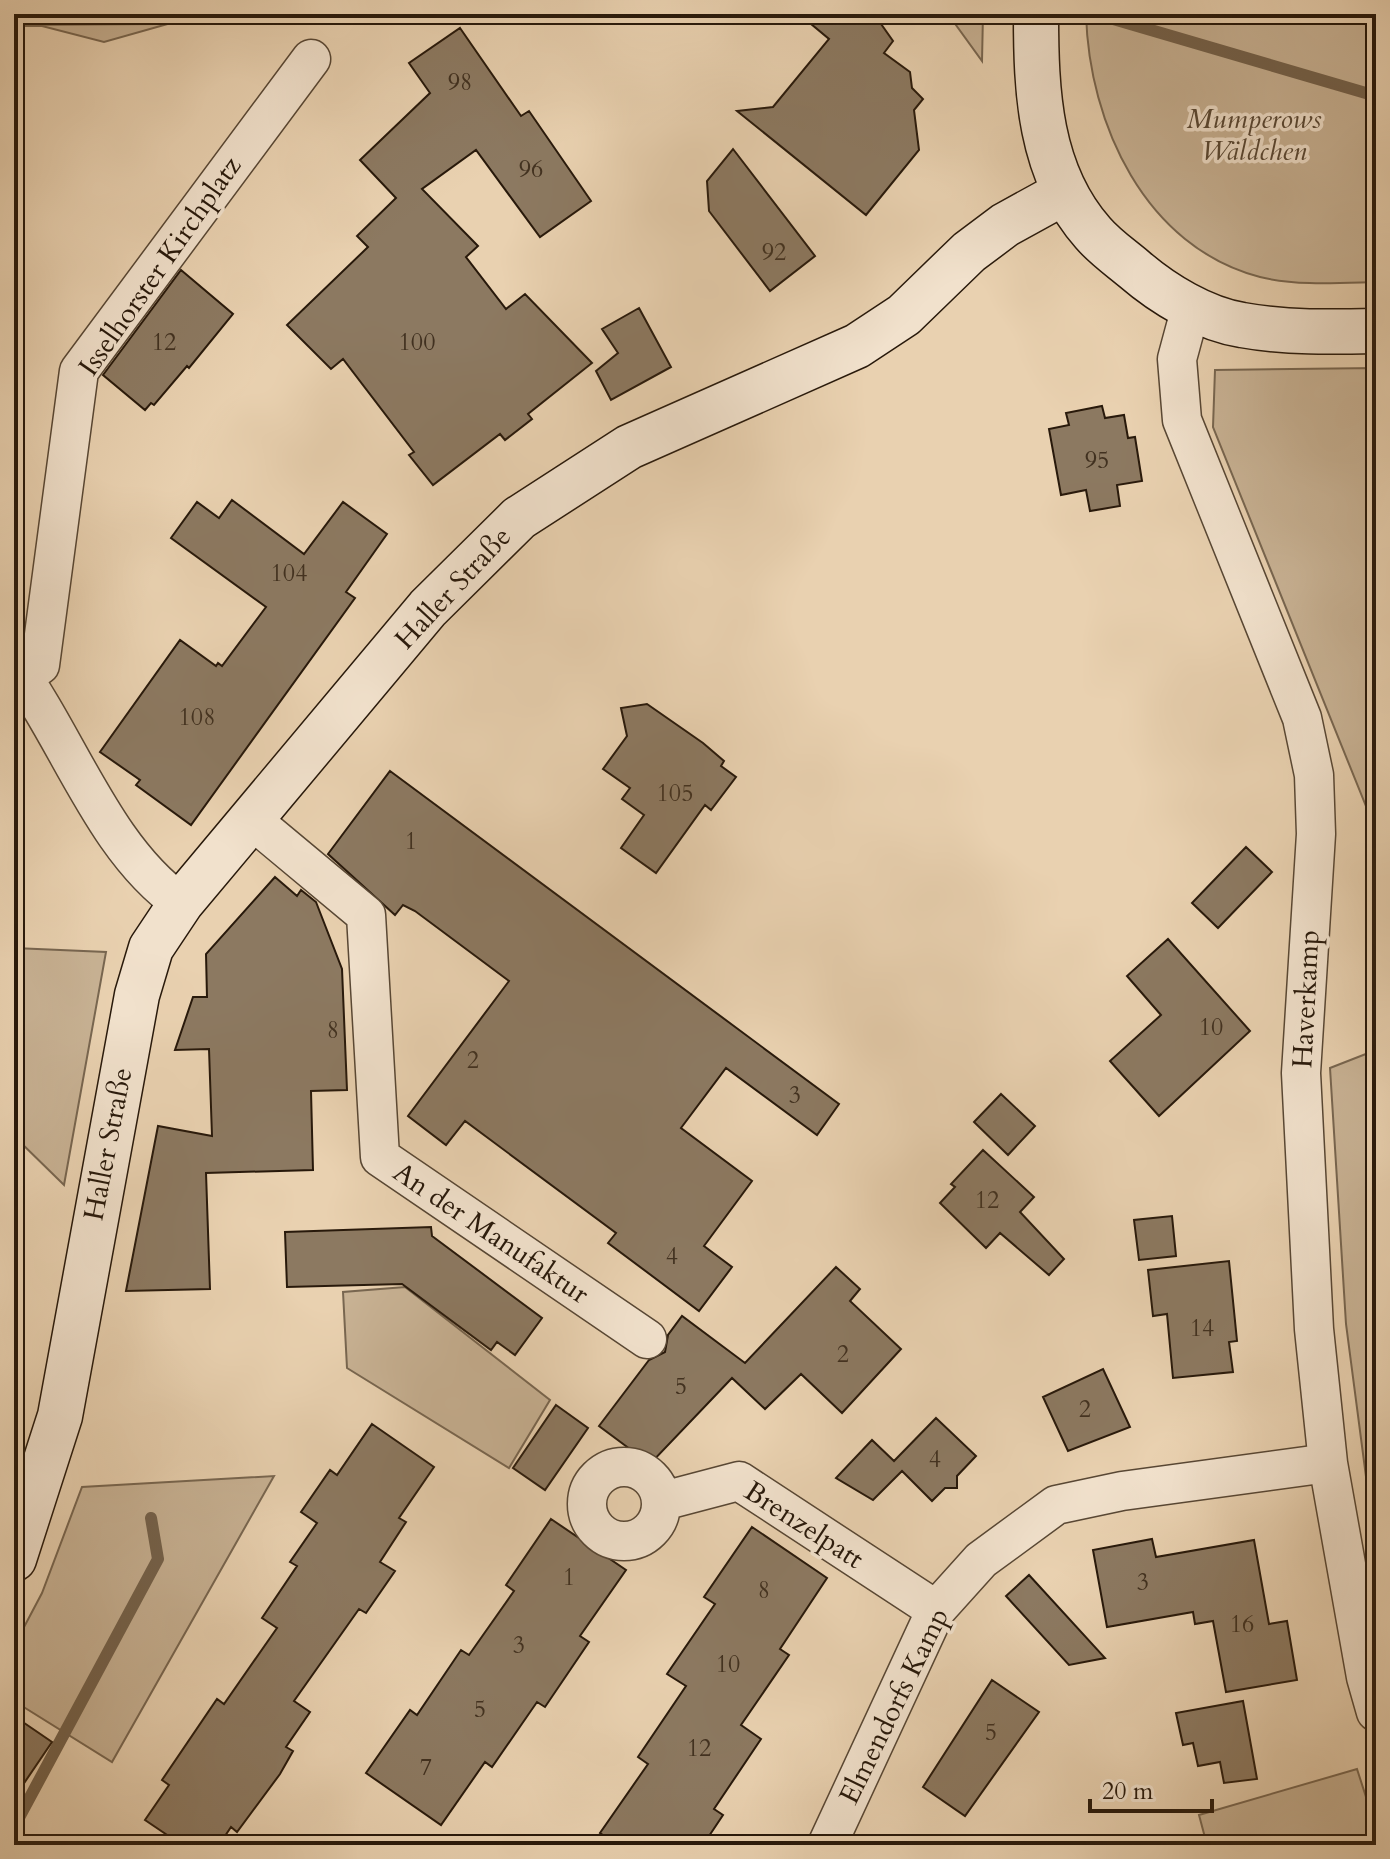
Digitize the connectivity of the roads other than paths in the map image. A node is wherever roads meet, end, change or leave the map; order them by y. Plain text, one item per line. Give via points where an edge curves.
1 (1036, 14) edge
2 (311, 59) dead end
3 (1065, 192) junction
4 (1191, 307) junction
5 (1376, 331) edge
6 (18, 671) edge
7 (252, 820) junction
8 (181, 903) junction
9 (647, 1339) dead end
10 (1328, 1463) junction
11 (663, 1501) dead end
12 (14, 1559) edge
13 (936, 1610) junction
14 (1376, 1712) edge
15 (827, 1845) edge

1 - 3 street via 1038,102 1046,146
2 - 6 street, Isselhorster Kirchplatz via 79,371 40,665
3 - 4 street via 1093,233 1149,282
3 - 7 street, Haller Straße via 1005,225 904,315 857,346 629,447 519,518 428,608
4 - 5 street via 1239,325 1322,333
4 - 10 street, Haverkamp via 1177,359 1182,420 1302,718 1314,775 1316,834 1301,1073 1314,1329
6 - 8 street, Isselhorster Kirchplatz via 126,848 158,887
7 - 8 street, Haller Straße
7 - 9 street, An der Manufaktur via 366,915 380,1157
8 - 12 street, Haller Straße via 151,948 137,995 60,1416
10 - 13 street, Elmendorfs Kamp via 1056,1505 981,1560
10 - 14 street, Haverkamp
11 - 13 street, Brenzelpatt via 739,1481
13 - 15 street, Elmendorfs Kamp

